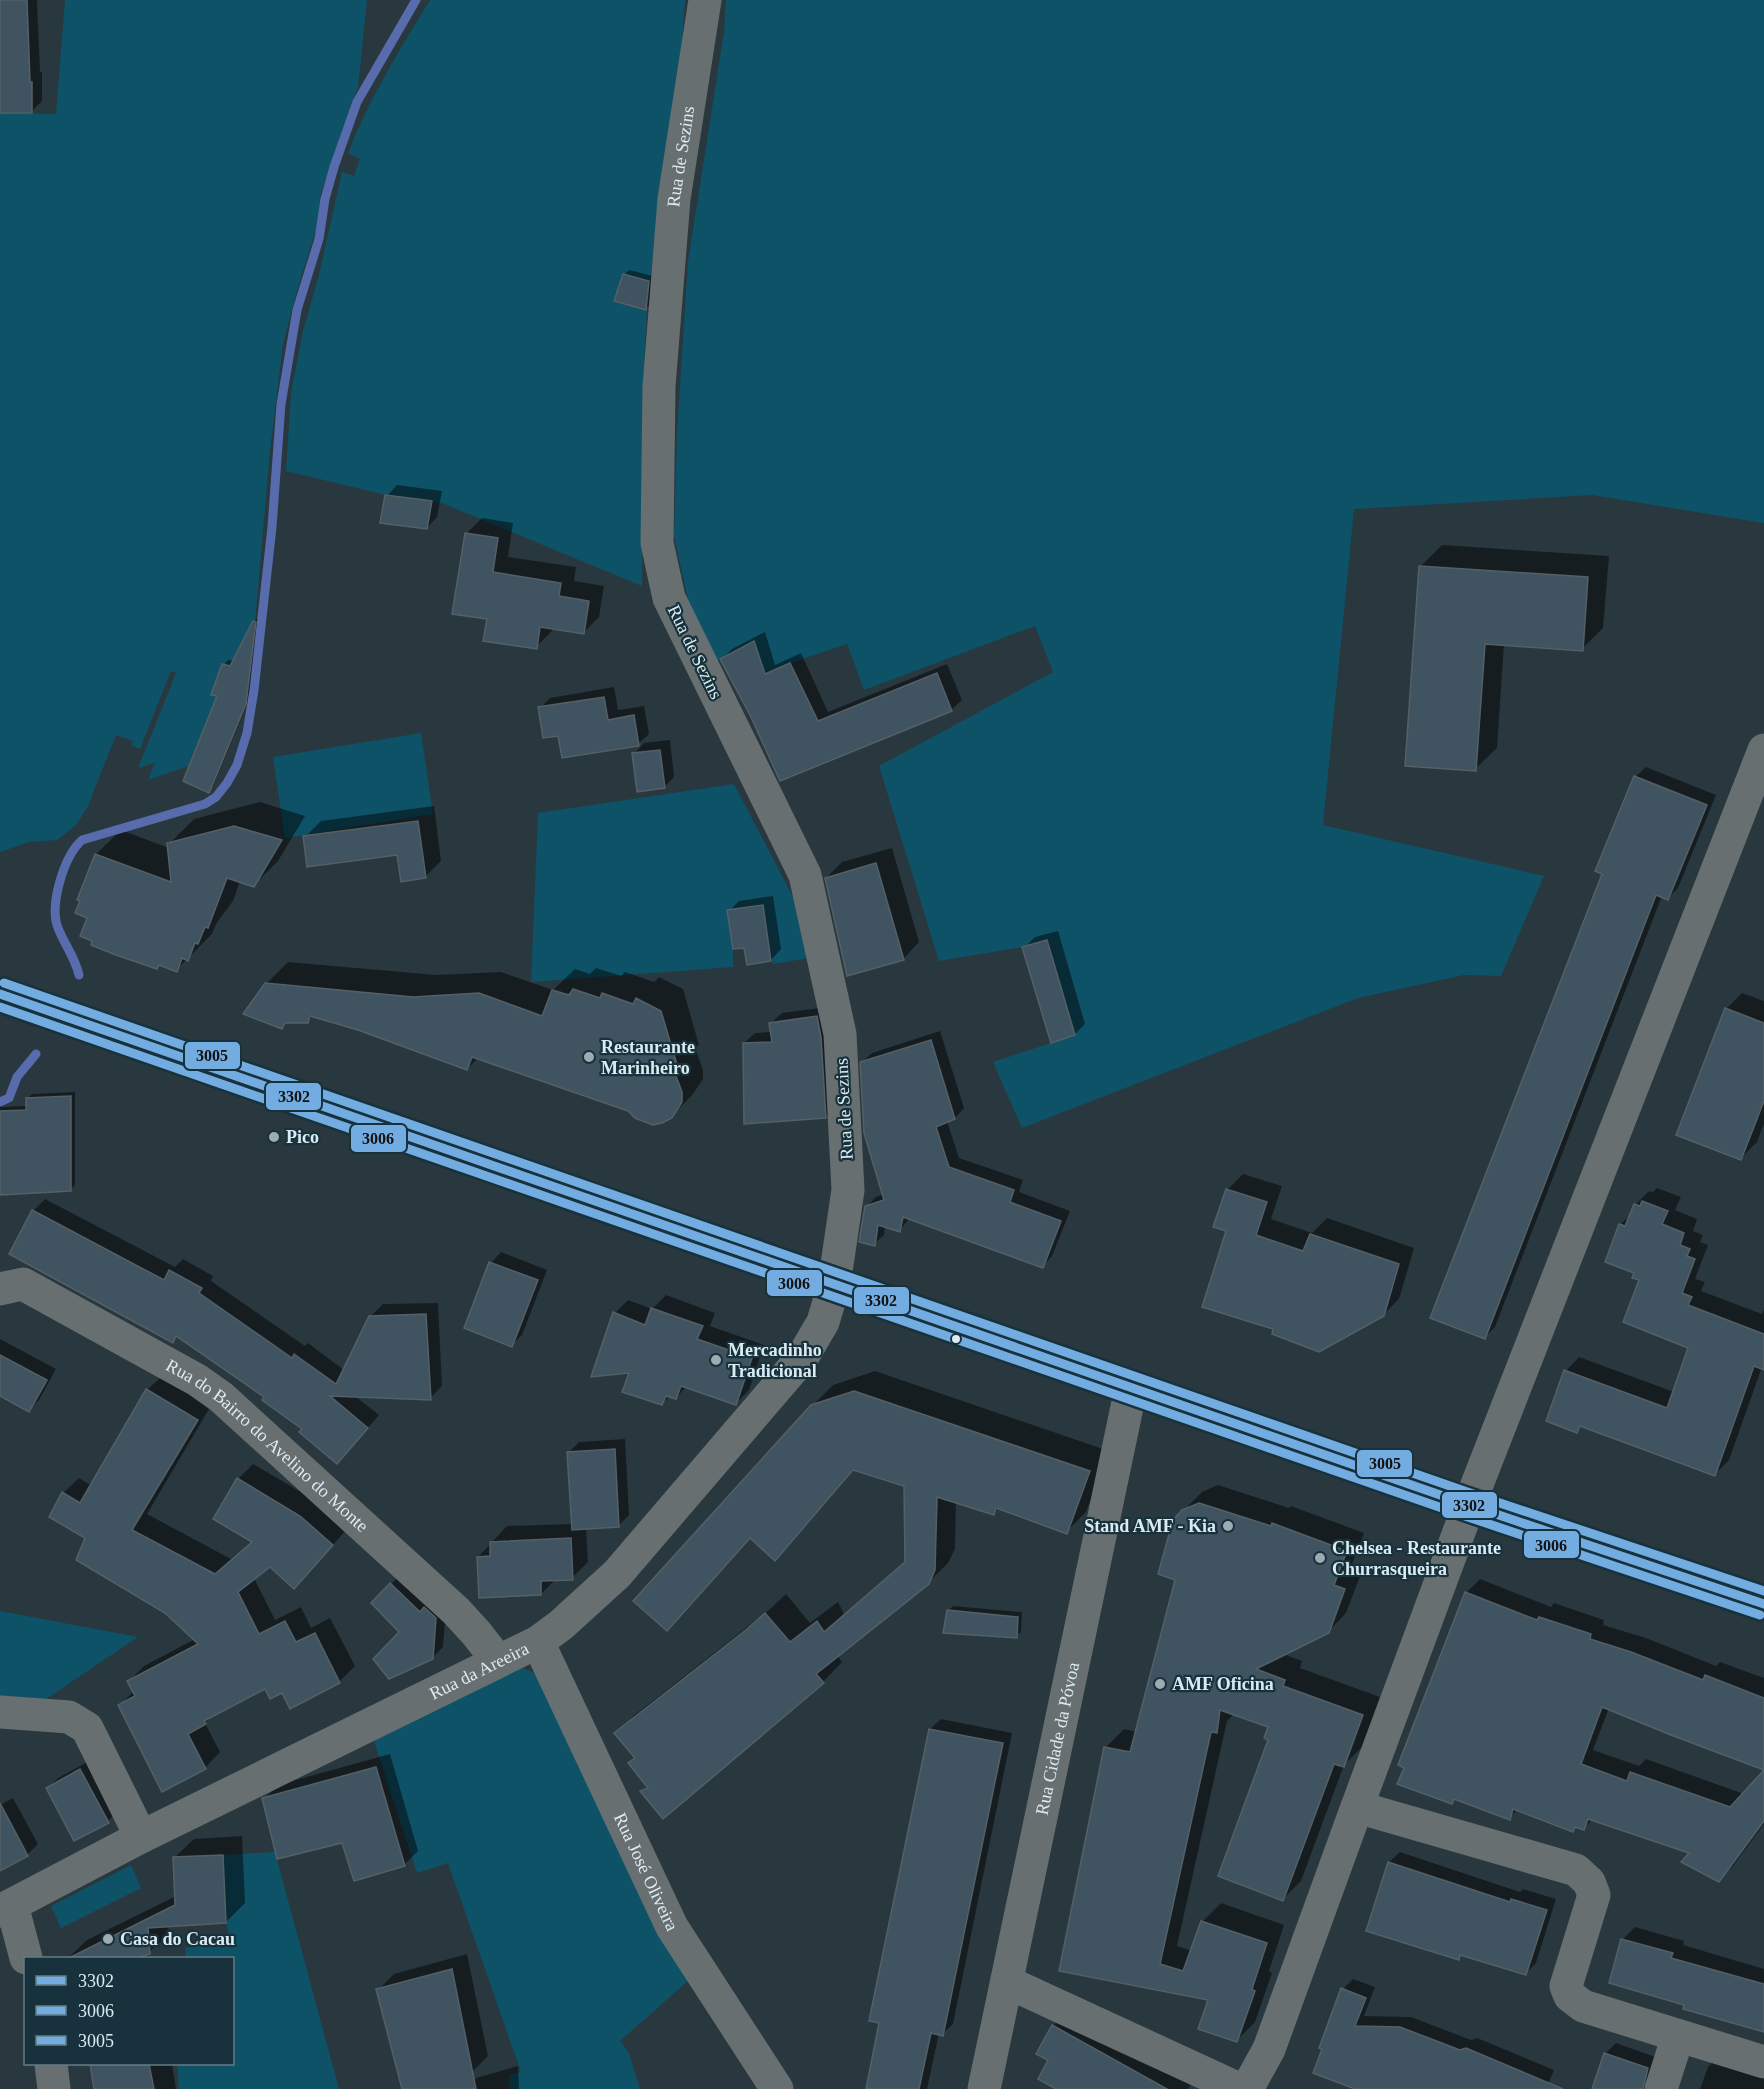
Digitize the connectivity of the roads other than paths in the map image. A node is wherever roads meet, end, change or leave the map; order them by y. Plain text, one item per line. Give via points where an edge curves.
1 (705, 0) edge
2 (1764, 750) edge
3 (0, 994) edge
4 (834, 1285) junction
5 (0, 1289) edge
6 (1131, 1388) junction
7 (1469, 1505) junction
8 (1764, 1604) edge
9 (538, 1642) junction
10 (498, 1661) junction
11 (0, 1712) edge
12 (1357, 1807) junction
13 (141, 1837) junction
14 (6, 1908) edge
15 (25, 1957) edge
16 (1007, 1982) junction
17 (1678, 2036) junction
18 (1764, 2062) edge
19 (51, 2065) edge
20 (54, 2089) edge
21 (777, 2089) edge
22 (984, 2089) edge
23 (1239, 2089) edge
24 (1247, 2089) edge
25 (1661, 2089) edge

1 - 4 street, Rua de Sezins via 674,199 659,386 657,543 669,598 805,875 840,1034 848,1190
2 - 7 street
3 - 4 main road
4 - 6 main road
4 - 9 street, Rua da Areeira via 823,1322 802,1358 618,1574
5 - 10 street, Rua do Bairro do Avelino do Monte via 23,1284 221,1397 456,1611
6 - 7 main road
6 - 16 street, Rua Cidade da Póvoa
7 - 8 main road
7 - 12 street
9 - 10 street, Rua da Areeira
9 - 21 street, Rua José Oliveira via 672,1927
10 - 13 street, Rua da Areeira
11 - 13 street via 69,1717 87,1728
12 - 17 street via 1576,1870 1589,1882 1594,1895 1566,1986 1570,1996 1583,2006
12 - 24 street via 1269,2049
13 - 14 street, Rua da Areeira
14 - 15 street
16 - 22 street, Rua Cidade da Póvoa
16 - 23 street
17 - 18 street
17 - 25 street
19 - 20 street

